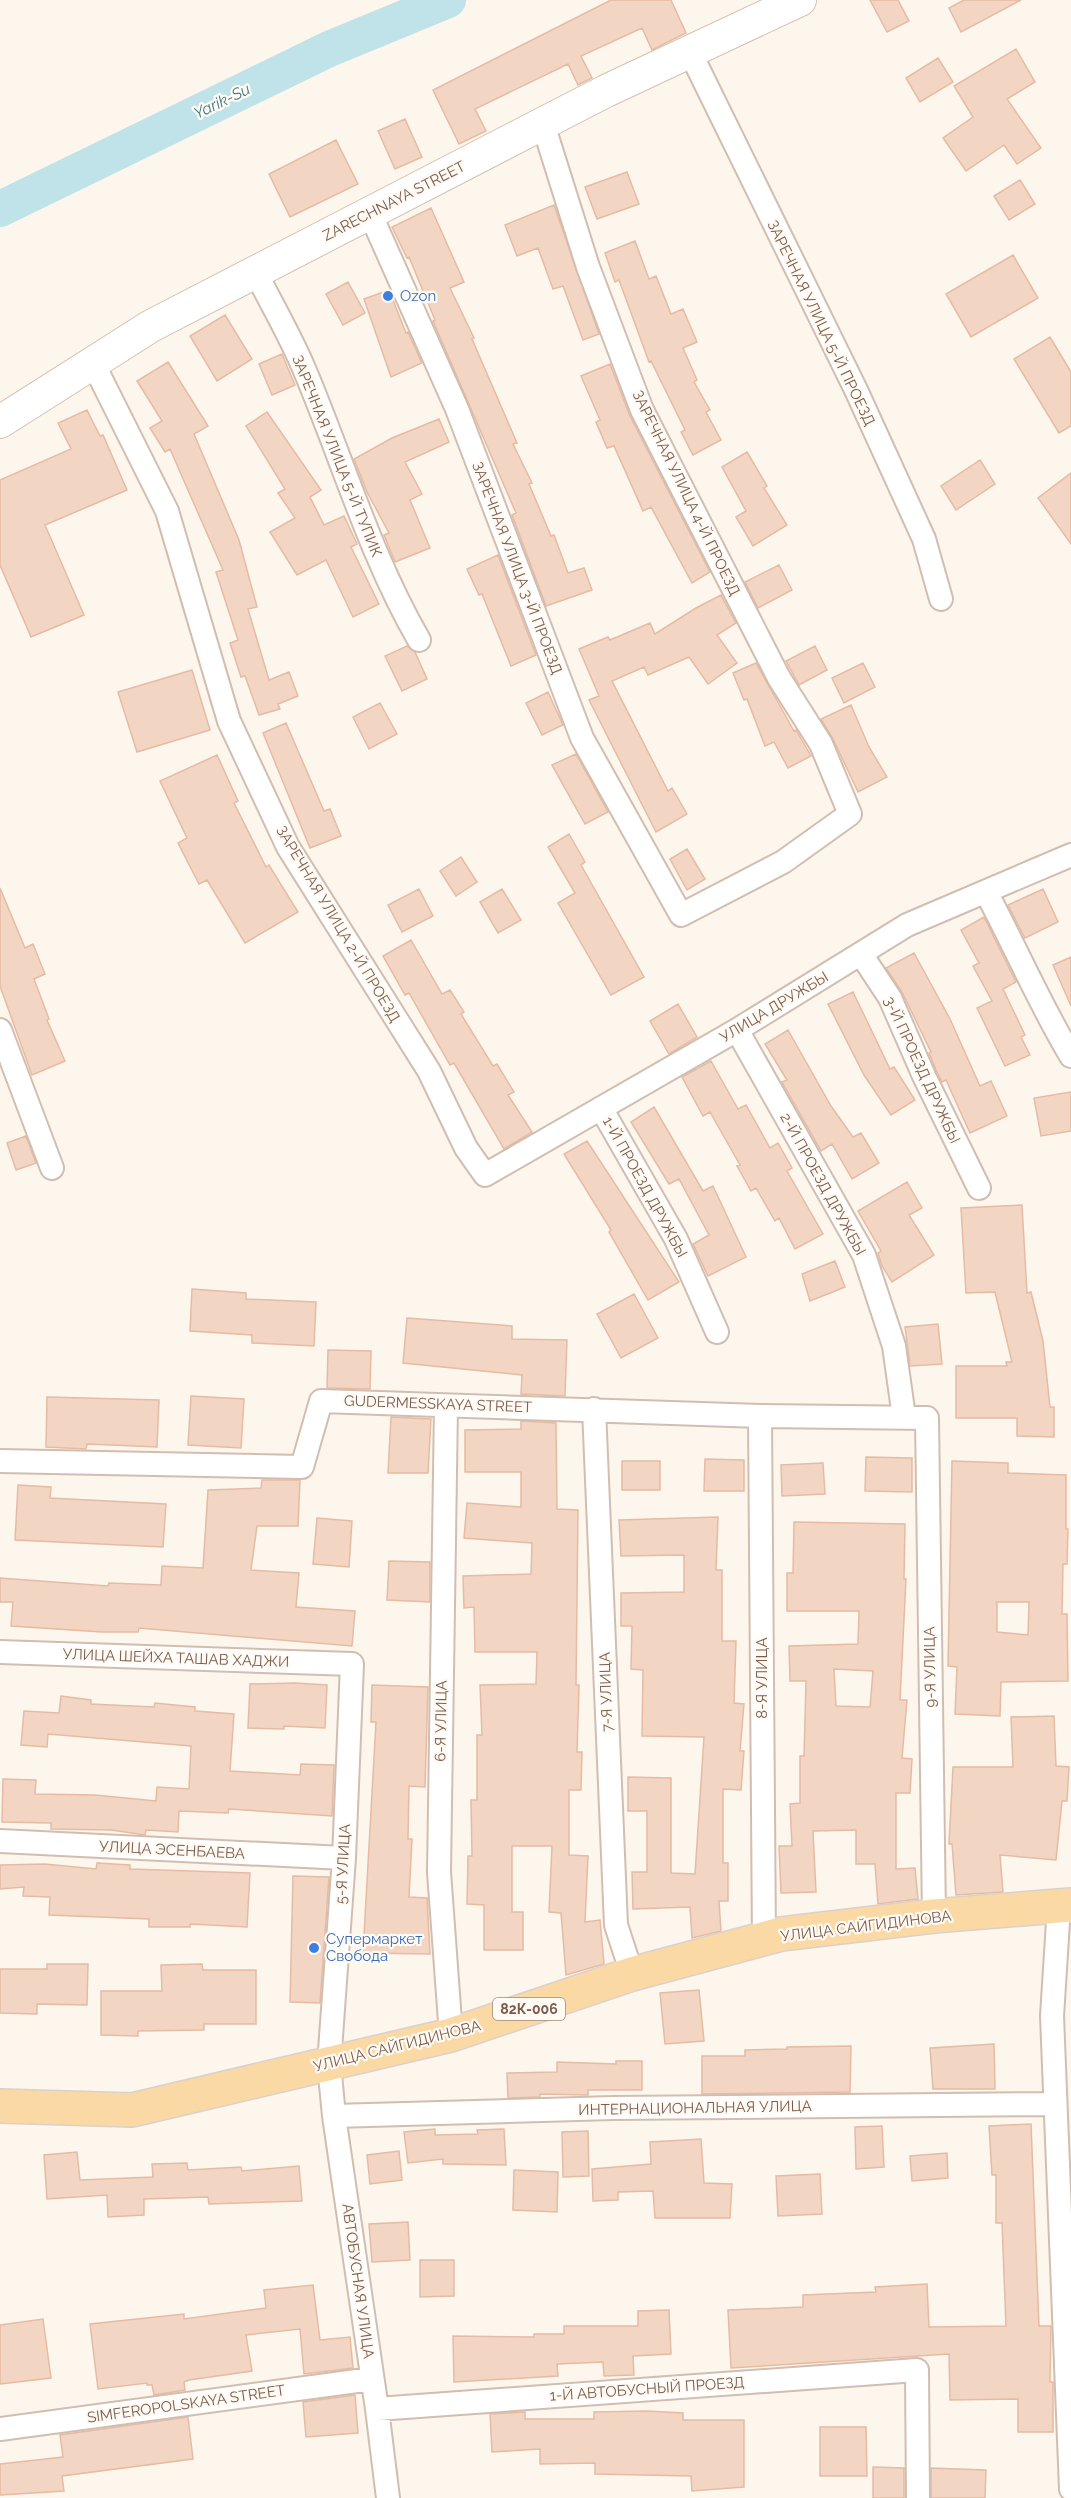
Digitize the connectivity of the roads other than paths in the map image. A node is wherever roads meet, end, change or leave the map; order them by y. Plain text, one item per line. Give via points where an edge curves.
1 (800, 0) edge
2 (690, 52) junction
3 (543, 123) junction
4 (370, 213) junction
5 (256, 273) junction
6 (93, 363) junction
7 (0, 422) edge
8 (941, 599) dead end
9 (419, 640) dead end
10 (1071, 855) edge
11 (986, 892) junction
12 (681, 915) joint
13 (861, 954) junction
14 (0, 1030) edge
15 (736, 1030) junction
16 (1071, 1056) edge
17 (601, 1108) junction
18 (52, 1168) dead end
19 (485, 1175) joint
20 (979, 1188) dead end
21 (717, 1332) dead end
22 (446, 1406) junction
23 (594, 1408) junction
24 (760, 1416) junction
25 (904, 1417) junction
26 (927, 1418) joint
27 (0, 1461) edge
28 (0, 1652) edge
29 (351, 1664) joint
30 (0, 1841) edge
31 (344, 1858) junction
32 (1065, 1906) edge
33 (934, 1917) junction
34 (764, 1941) junction
35 (632, 1974) junction
36 (1063, 1983) edge
37 (451, 2035) junction
38 (329, 2064) junction
39 (1055, 2104) junction
40 (0, 2106) edge
41 (334, 2116) junction
42 (1065, 2183) edge
43 (372, 2379) junction
44 (1070, 2399) edge
45 (377, 2409) junction
46 (0, 2429) edge
47 (1071, 2489) edge
48 (388, 2498) edge
49 (918, 2498) edge

1 - 2 main road, ZARECHNAYA STREET
2 - 3 main road, ZARECHNAYA STREET
2 - 8 street, ЗАРЕЧНАЯ УЛИЦА 5-Й ПРОЕЗД via 856,390 924,539
3 - 4 main road, ZARECHNAYA STREET
3 - 12 street, ЗАРЕЧНАЯ УЛИЦА 4-Й ПРОЕЗД via 588,267 642,410 779,678 820,744 850,814 783,862
4 - 5 main road, ZARECHNAYA STREET
4 - 12 street, ЗАРЕЧНАЯ УЛИЦА 3-Й ПРОЕЗД via 456,410 582,738
5 - 6 main road, ZARECHNAYA STREET via 151,326
5 - 9 street, ЗАРЕЧНАЯ УЛИЦА 5-Й ТУПИК via 304,368 369,537 400,608
6 - 7 main road, ZARECHNAYA STREET
6 - 19 street, ЗАРЕЧНАЯ УЛИЦА 2-Й ПРОЕЗД via 167,511 228,721 288,847 429,1071 466,1148
10 - 11 street, УЛИЦА ДРУЖБЫ
11 - 13 street, УЛИЦА ДРУЖБЫ via 907,925
11 - 16 street
13 - 15 street, УЛИЦА ДРУЖБЫ
13 - 20 street, 3-Й ПРОЕЗД ДРУЖБЫ via 890,998
14 - 18 street
15 - 17 street, УЛИЦА ДРУЖБЫ
15 - 25 street, 2-Й ПРОЕЗД ДРУЖБЫ via 864,1255 894,1347
17 - 19 street, УЛИЦА ДРУЖБЫ
17 - 21 street, 1-Й ПРОЕЗД ДРУЖБЫ via 676,1239
22 - 23 street, GUDERMESSKAYA STREET
22 - 27 street, GUDERMESSKAYA STREET via 321,1401 302,1467
22 - 37 street, 6-Я УЛИЦА via 440,1872
23 - 24 street, GUDERMESSKAYA STREET
23 - 35 street, 7-Я УЛИЦА via 616,1925
24 - 25 street, GUDERMESSKAYA STREET
24 - 34 street, 8-Я УЛИЦА
25 - 26 street, GUDERMESSKAYA STREET
26 - 33 street, 9-Я УЛИЦА
28 - 29 street, УЛИЦА ШЕЙХА ТАШАВ ХАДЖИ
29 - 31 street, 5-Я УЛИЦА
30 - 31 street, УЛИЦА ЭСЕНБАЕВА
31 - 38 street, 5-Я УЛИЦА
32 - 33 main road, УЛИЦА САЙГИДИНОВА / 82К-006
32 - 36 street
33 - 34 main road, УЛИЦА САЙГИДИНОВА / 82К-006 via 781,1934
34 - 35 main road, УЛИЦА САЙГИДИНОВА / 82К-006
35 - 37 main road, УЛИЦА САЙГИДИНОВА / 82К-006
36 - 39 street via 1052,2016
37 - 38 main road, УЛИЦА САЙГИДИНОВА / 82К-006
38 - 40 main road, УЛИЦА САЙГИДИНОВА / 82К-006 via 132,2110
38 - 41 street, АВТОБУСНАЯ УЛИЦА
39 - 41 street, ИНТЕРНАЦИОНАЛЬНАЯ УЛИЦА via 612,2108
39 - 42 street
41 - 43 street, АВТОБУСНАЯ УЛИЦА
42 - 44 street
43 - 45 street, АВТОБУСНАЯ УЛИЦА
43 - 46 street, SIMFEROPOLSKAYA STREET
44 - 47 street
45 - 48 street, АВТОБУСНАЯ УЛИЦА
45 - 49 street, 1-Й АВТОБУСНЫЙ ПРОЕЗД via 917,2370

